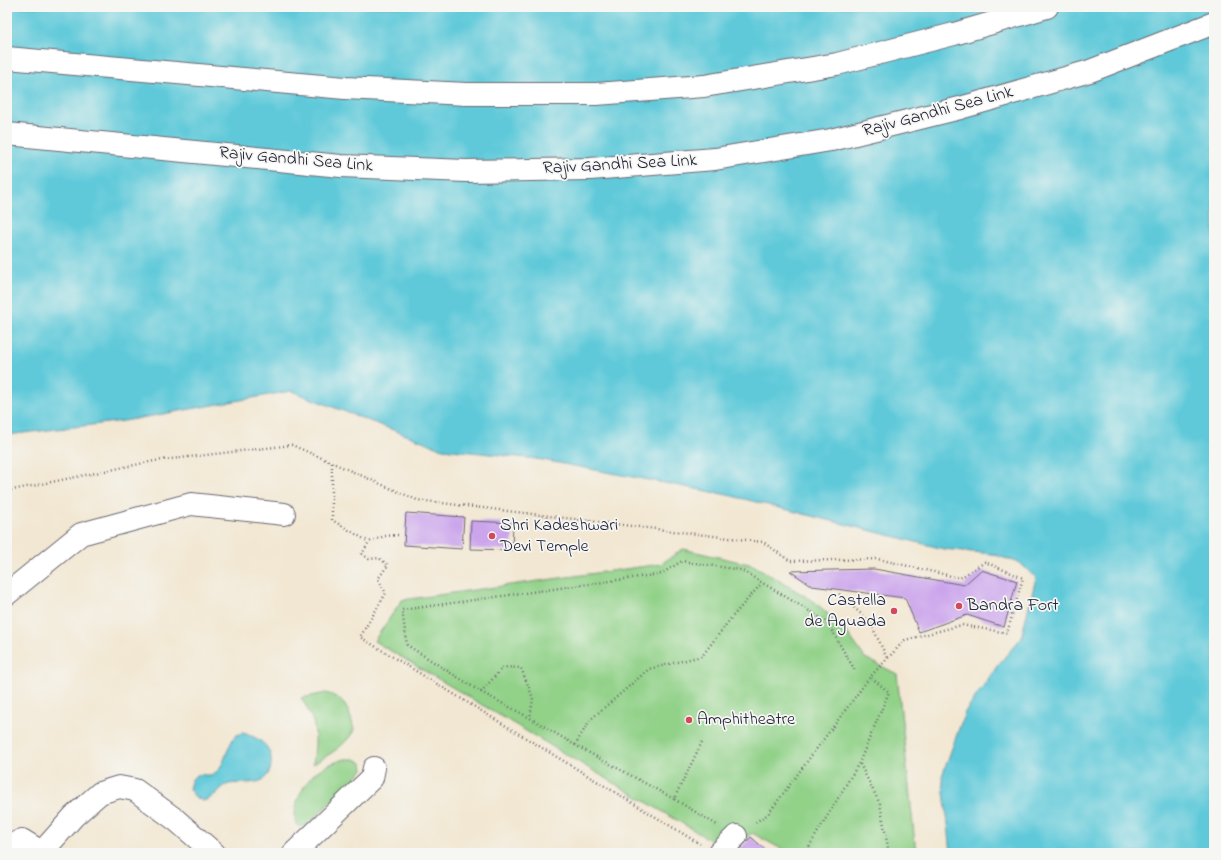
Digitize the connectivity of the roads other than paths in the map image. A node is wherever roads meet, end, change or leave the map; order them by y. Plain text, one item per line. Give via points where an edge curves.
1 (1047, 7) edge
2 (1214, 23) edge
3 (7, 58) edge
4 (7, 134) edge
5 (284, 514) dead end
6 (7, 594) edge
7 (374, 768) dead end
8 (736, 836) road end
9 (7, 847) edge
10 (710, 849) edge
11 (42, 853) edge
12 (214, 853) edge
13 (294, 853) edge

1 - 3 main road via 836,64 704,86 596,94 468,94 344,88
2 - 4 main road, Rajiv Gandhi Sea Link via 1090,71 960,108 831,140 716,159 590,169 466,171 341,166
5 - 6 main road via 191,504 82,534
7 - 13 main road via 372,778
8 - 10 main road
9 - 11 main road via 22,840
11 - 12 main road via 74,816 100,793 119,787 135,790 176,820

